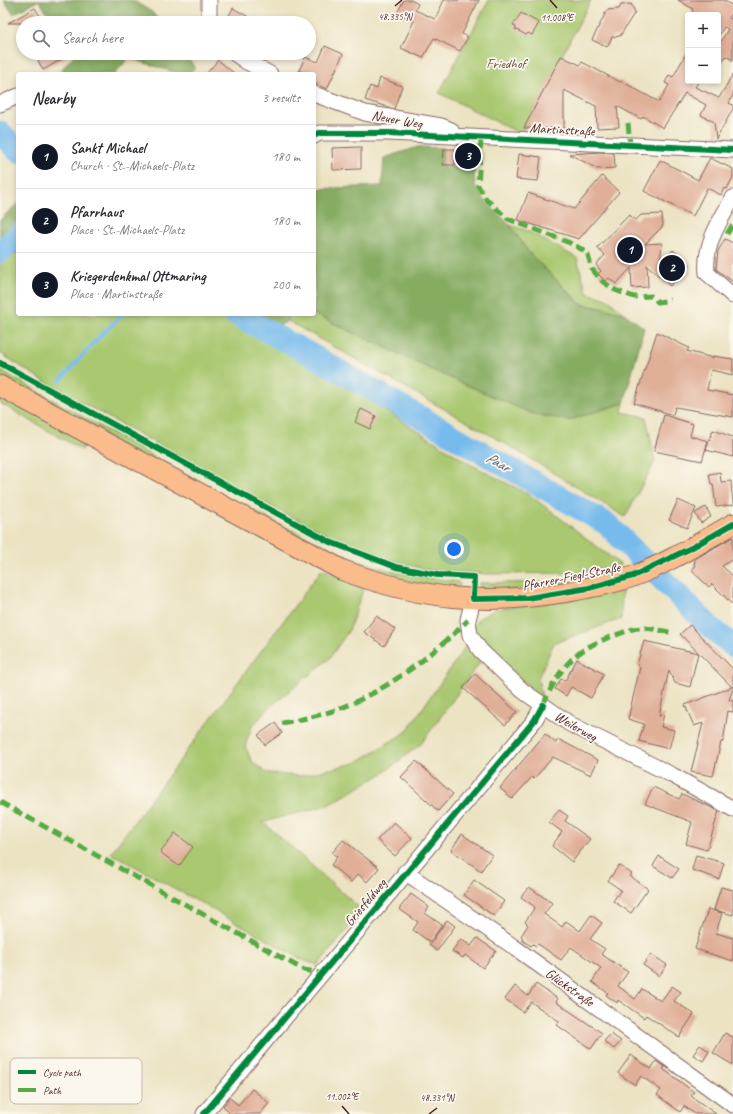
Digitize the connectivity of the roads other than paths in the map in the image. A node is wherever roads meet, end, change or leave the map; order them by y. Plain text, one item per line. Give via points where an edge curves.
1 (209, 0) edge
2 (209, 16) edge
3 (244, 60) edge
4 (266, 72) edge
5 (316, 95) edge
6 (16, 97) edge
7 (0, 104) edge
8 (316, 135) edge
9 (481, 139) junction
10 (732, 148) edge
11 (733, 198) edge
12 (733, 296) edge
13 (0, 386) edge
14 (733, 524) edge
15 (473, 599) junction
16 (543, 705) junction
17 (733, 809) edge
18 (406, 872) junction
19 (733, 1105) edge
20 (204, 1114) edge

1 - 2 street
3 - 4 street
5 - 9 street, Neuer Weg via 365,113 441,126
6 - 7 street
8 - 9 street, Martinstraße via 390,133
9 - 10 street, Martinstraße
11 - 12 street via 713,233 706,262 707,273
13 - 15 main road, Pfarrer-Fiegl-Straße via 342,570 386,585 431,596
14 - 15 main road, Pfarrer-Fiegl-Straße via 633,576 589,588 528,598
15 - 16 street, Weilerweg via 468,620 470,636 480,650 523,691
16 - 17 street, Weilerweg via 570,724
16 - 18 street, Griesfeldweg via 534,721
18 - 19 street, Glückstraße
18 - 20 street, Griesfeldweg

